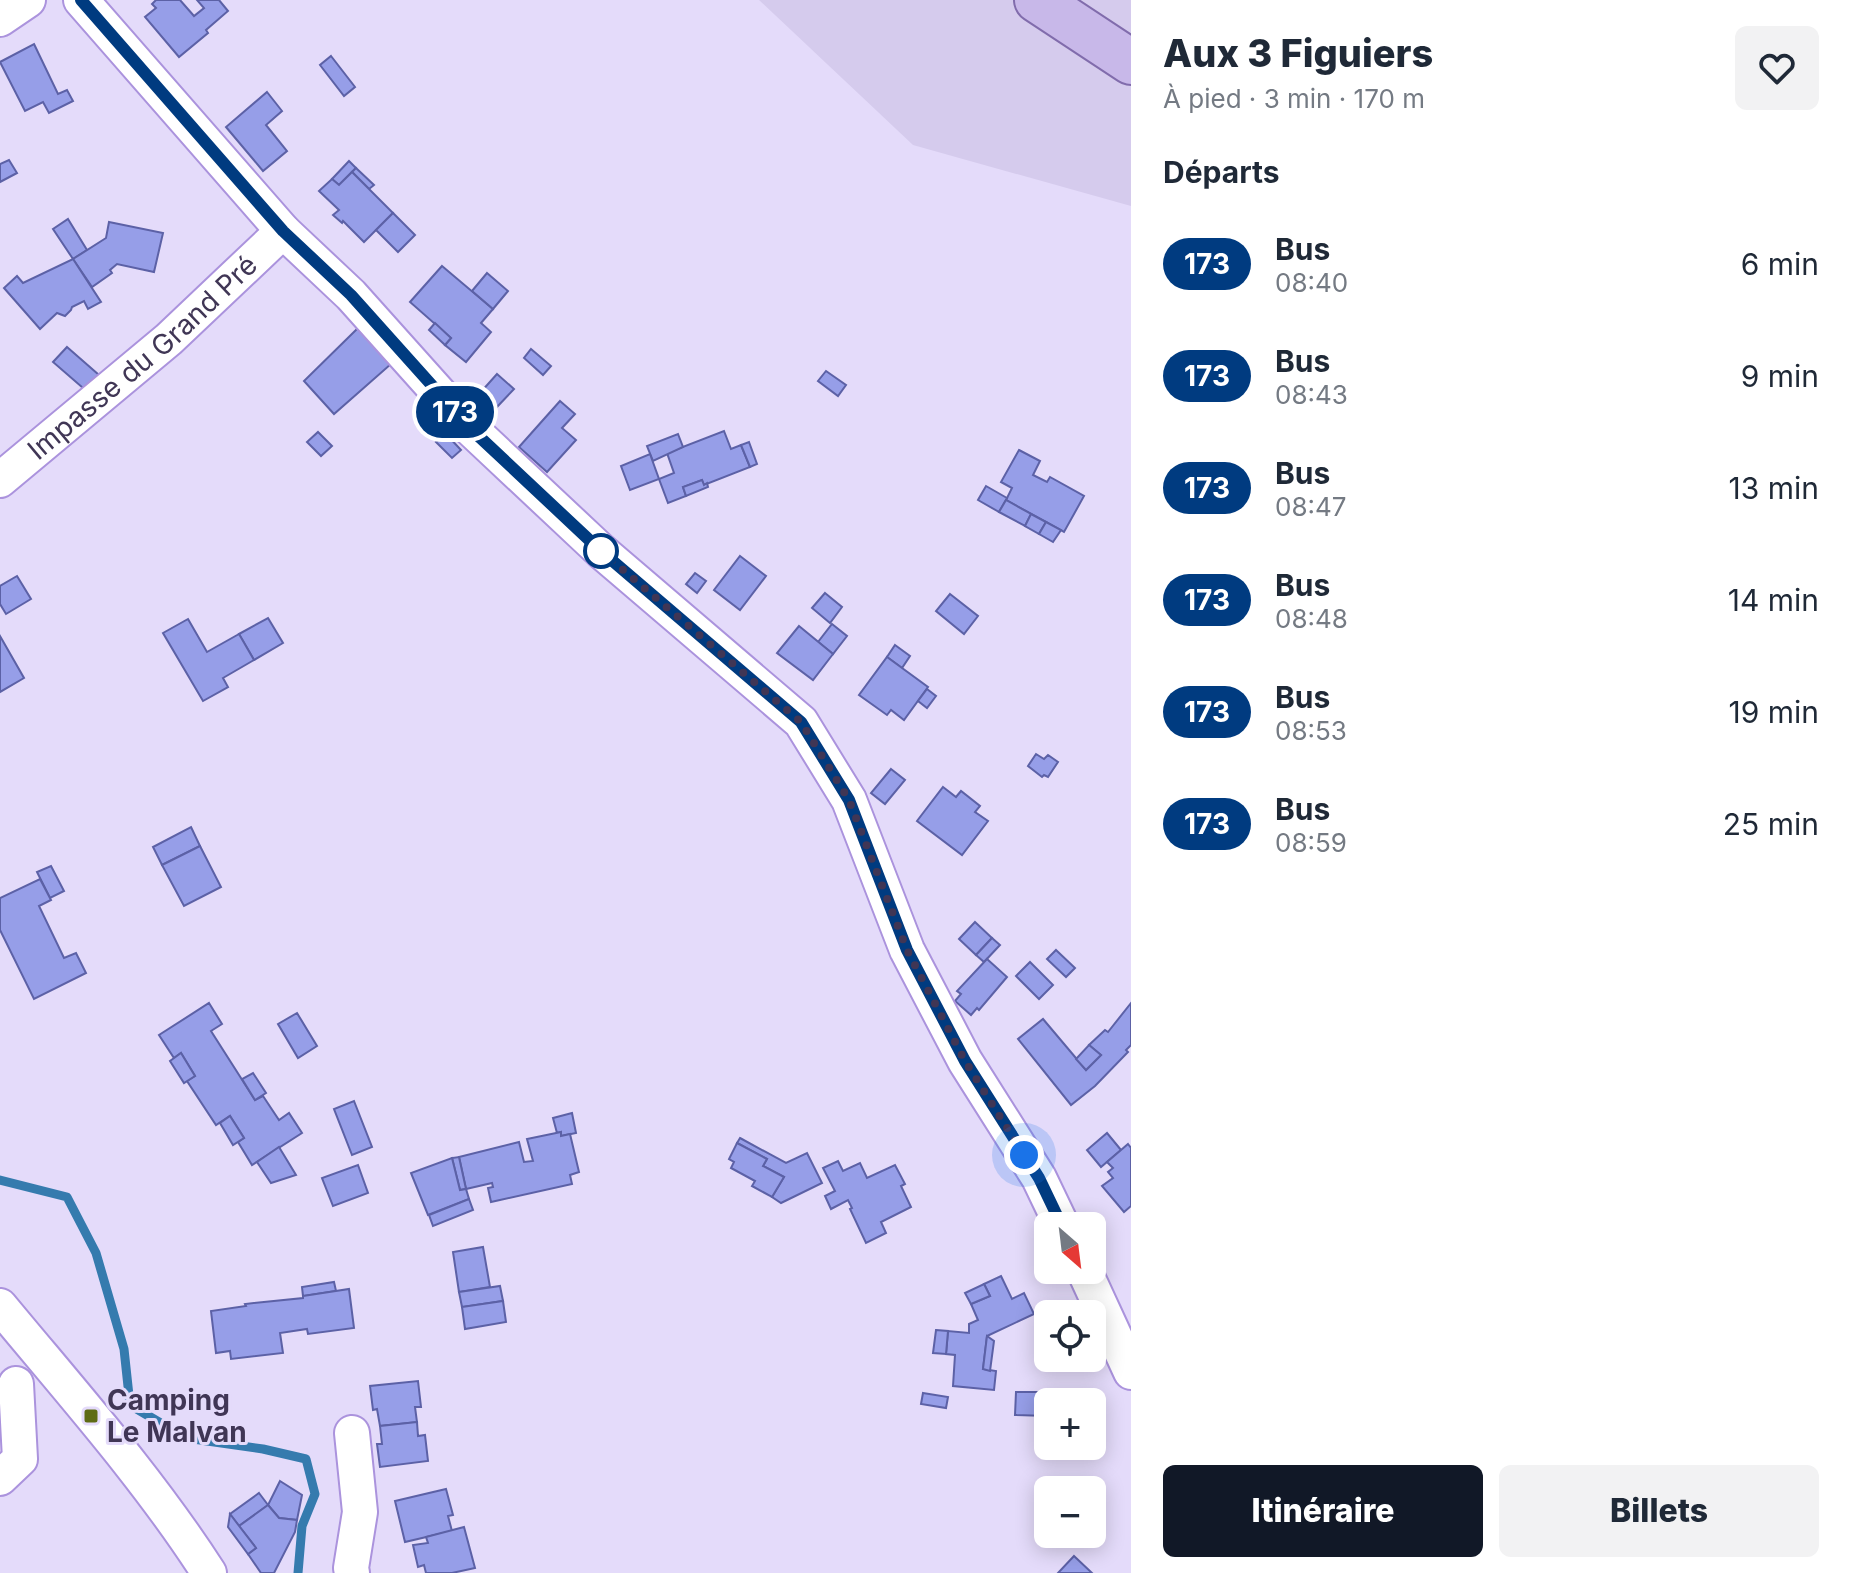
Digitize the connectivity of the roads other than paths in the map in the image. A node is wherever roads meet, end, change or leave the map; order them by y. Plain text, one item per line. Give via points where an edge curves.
1 (28, 0) edge
2 (81, 0) edge
3 (1037, 0) edge
4 (0, 19) edge
5 (1131, 62) edge
6 (283, 231) junction
7 (0, 480) edge
8 (1055, 1212) edge
9 (1090, 1284) edge
10 (0, 1306) edge
11 (47, 1363) junction
12 (1131, 1372) edge
13 (8, 1389) edge
14 (352, 1433) dead end
15 (0, 1478) edge
16 (209, 1573) edge
17 (352, 1573) edge

1 - 4 street
2 - 6 street
3 - 5 main road
6 - 7 street, Impasse du Grand Pré via 169,339
6 - 8 street via 351,295 471,429 601,551 801,722 849,800 907,950 965,1061
9 - 12 street
10 - 11 street
11 - 13 street
11 - 16 street
13 - 15 street via 20,1459
14 - 17 street via 360,1512

